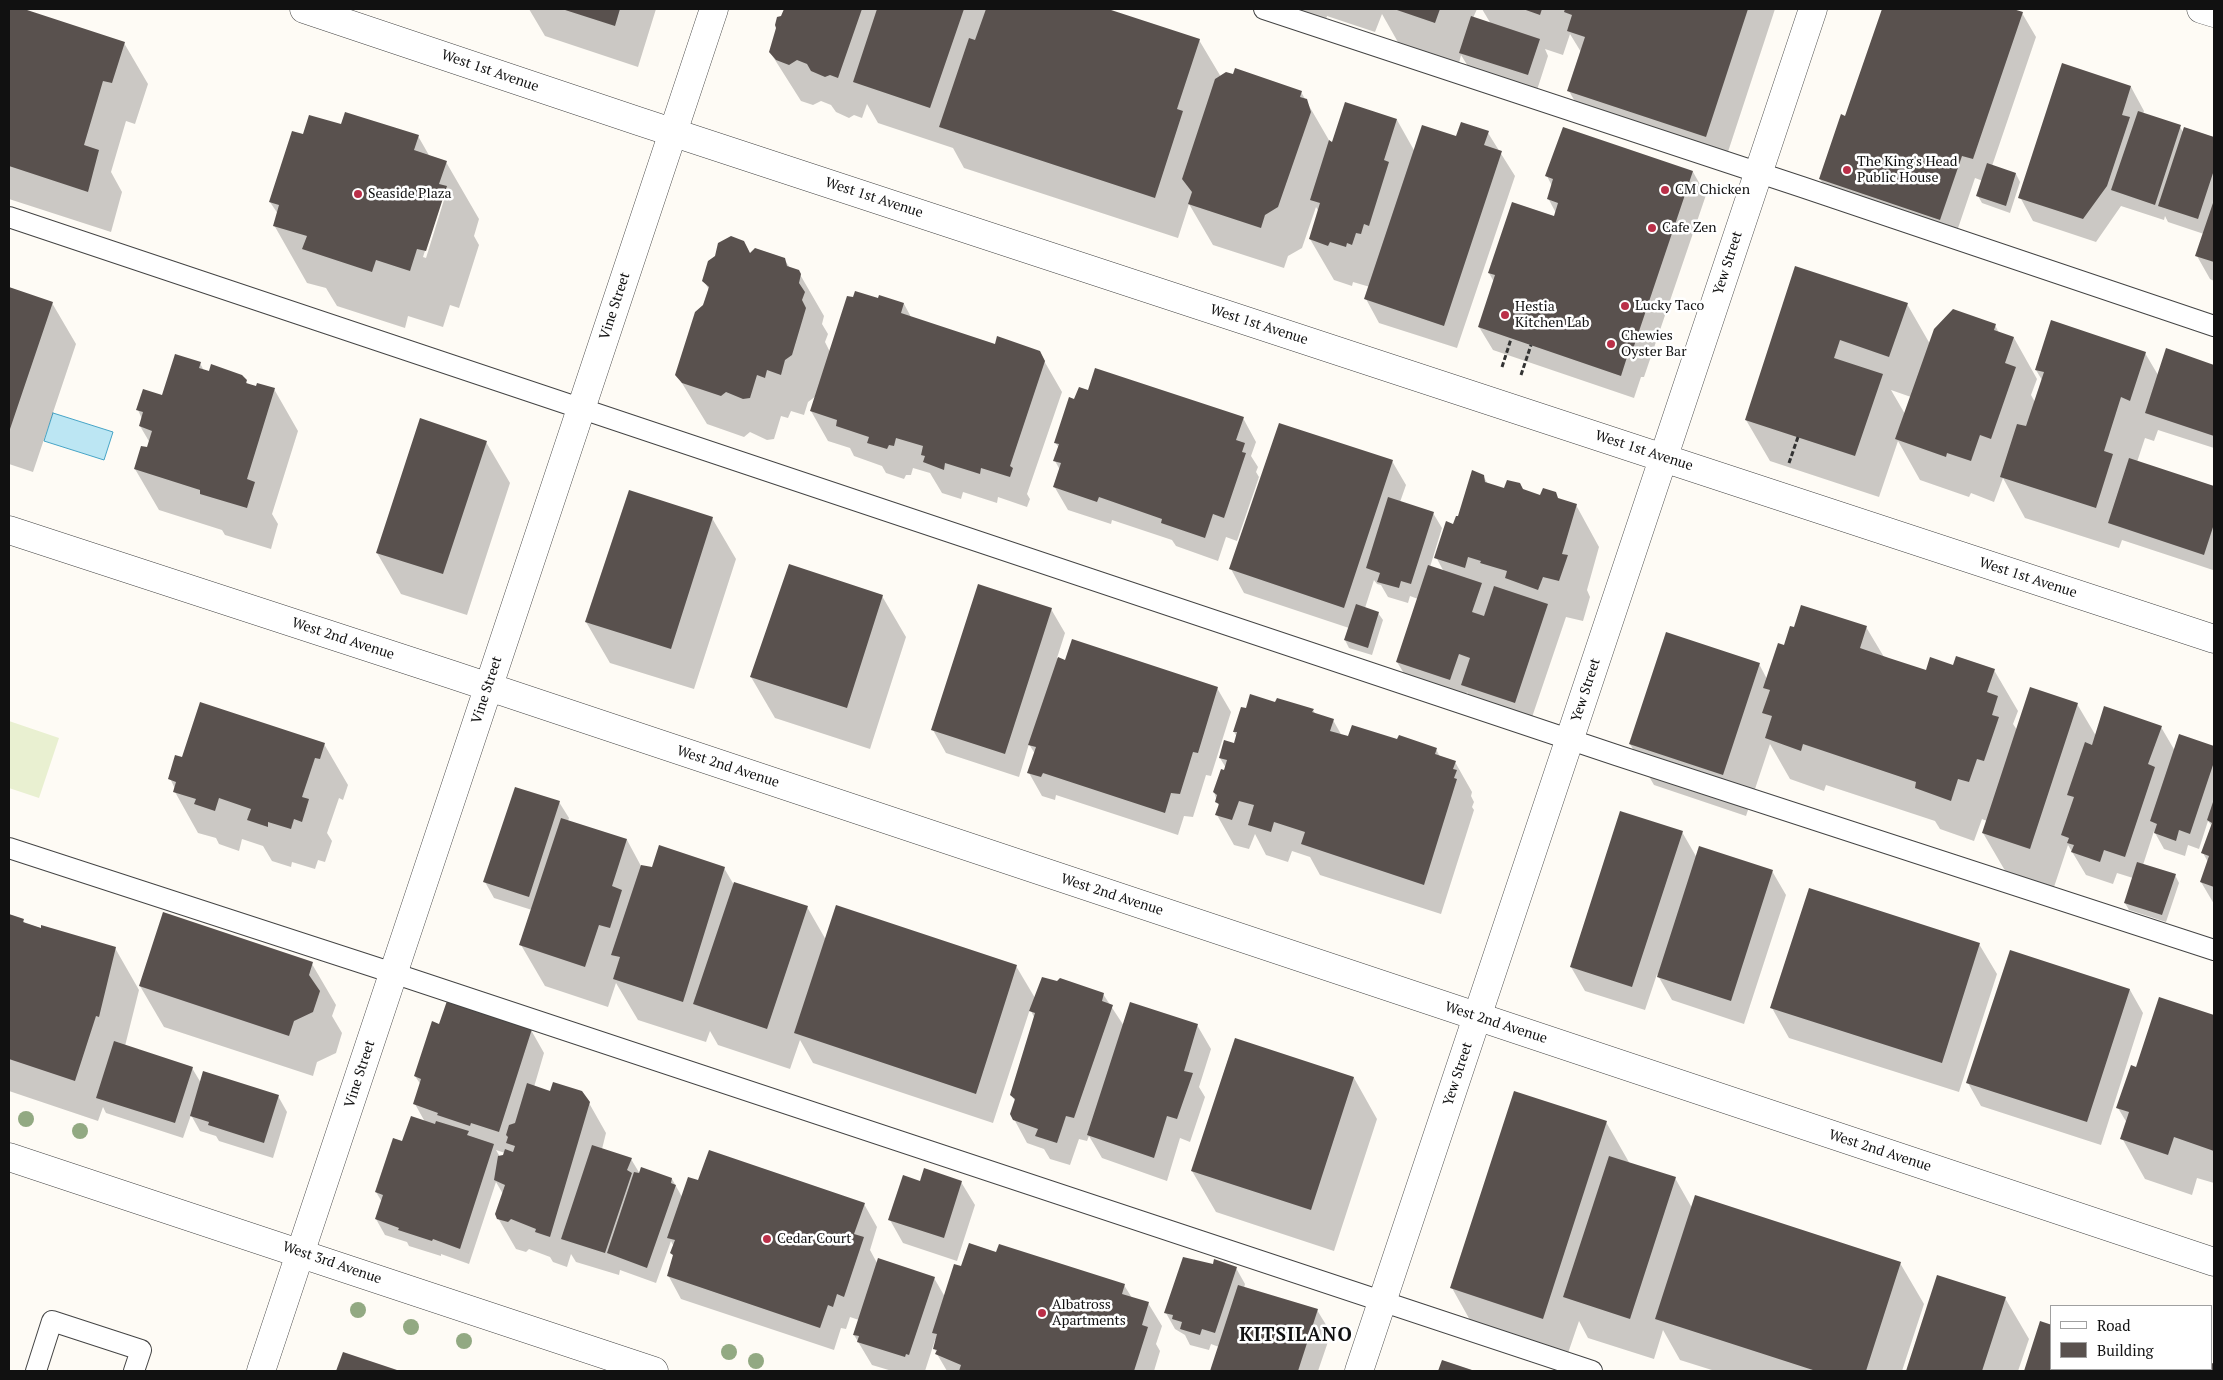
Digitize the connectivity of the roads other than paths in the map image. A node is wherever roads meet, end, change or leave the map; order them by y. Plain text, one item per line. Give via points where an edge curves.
1 (304, 9) edge
2 (714, 9) edge
3 (1264, 9) edge
4 (1813, 9) edge
5 (2201, 9) edge
6 (2214, 13) edge
7 (673, 132) junction
8 (1758, 172) junction
9 (9, 217) edge
10 (2214, 326) edge
11 (581, 408) junction
12 (1663, 458) junction
13 (9, 530) edge
14 (2214, 640) edge
15 (488, 687) junction
16 (1570, 738) junction
17 (9, 848) edge
18 (2214, 950) edge
19 (393, 973) junction
20 (1477, 1017) junction
21 (9, 1157) edge
22 (300, 1252) junction
23 (2214, 1262) edge
24 (1382, 1302) junction
25 (36, 1371) edge
26 (134, 1371) edge
27 (261, 1371) edge
28 (654, 1371) edge
29 (1359, 1371) edge
30 (1592, 1371) edge

1 - 7 street, West 1st Avenue
2 - 7 street, Vine Street
3 - 8 lane
4 - 8 street, Yew Street
5 - 6 street
7 - 11 street, Vine Street
7 - 12 street, West 1st Avenue
8 - 10 lane
8 - 12 street, Yew Street
9 - 11 lane
11 - 15 street, Vine Street
11 - 16 lane
12 - 14 street, West 1st Avenue
12 - 16 street, Yew Street
13 - 15 street, West 2nd Avenue
15 - 19 street, Vine Street
15 - 20 street, West 2nd Avenue
16 - 18 lane
16 - 20 street, Yew Street
17 - 19 lane
19 - 22 street, Vine Street
19 - 24 lane
20 - 23 street, West 2nd Avenue
20 - 24 street, Yew Street
21 - 22 street, West 3rd Avenue
22 - 27 street, Vine Street
22 - 28 street, West 3rd Avenue
24 - 29 street, Yew Street
24 - 30 lane
25 - 26 lane via 52,1321 141,1350

